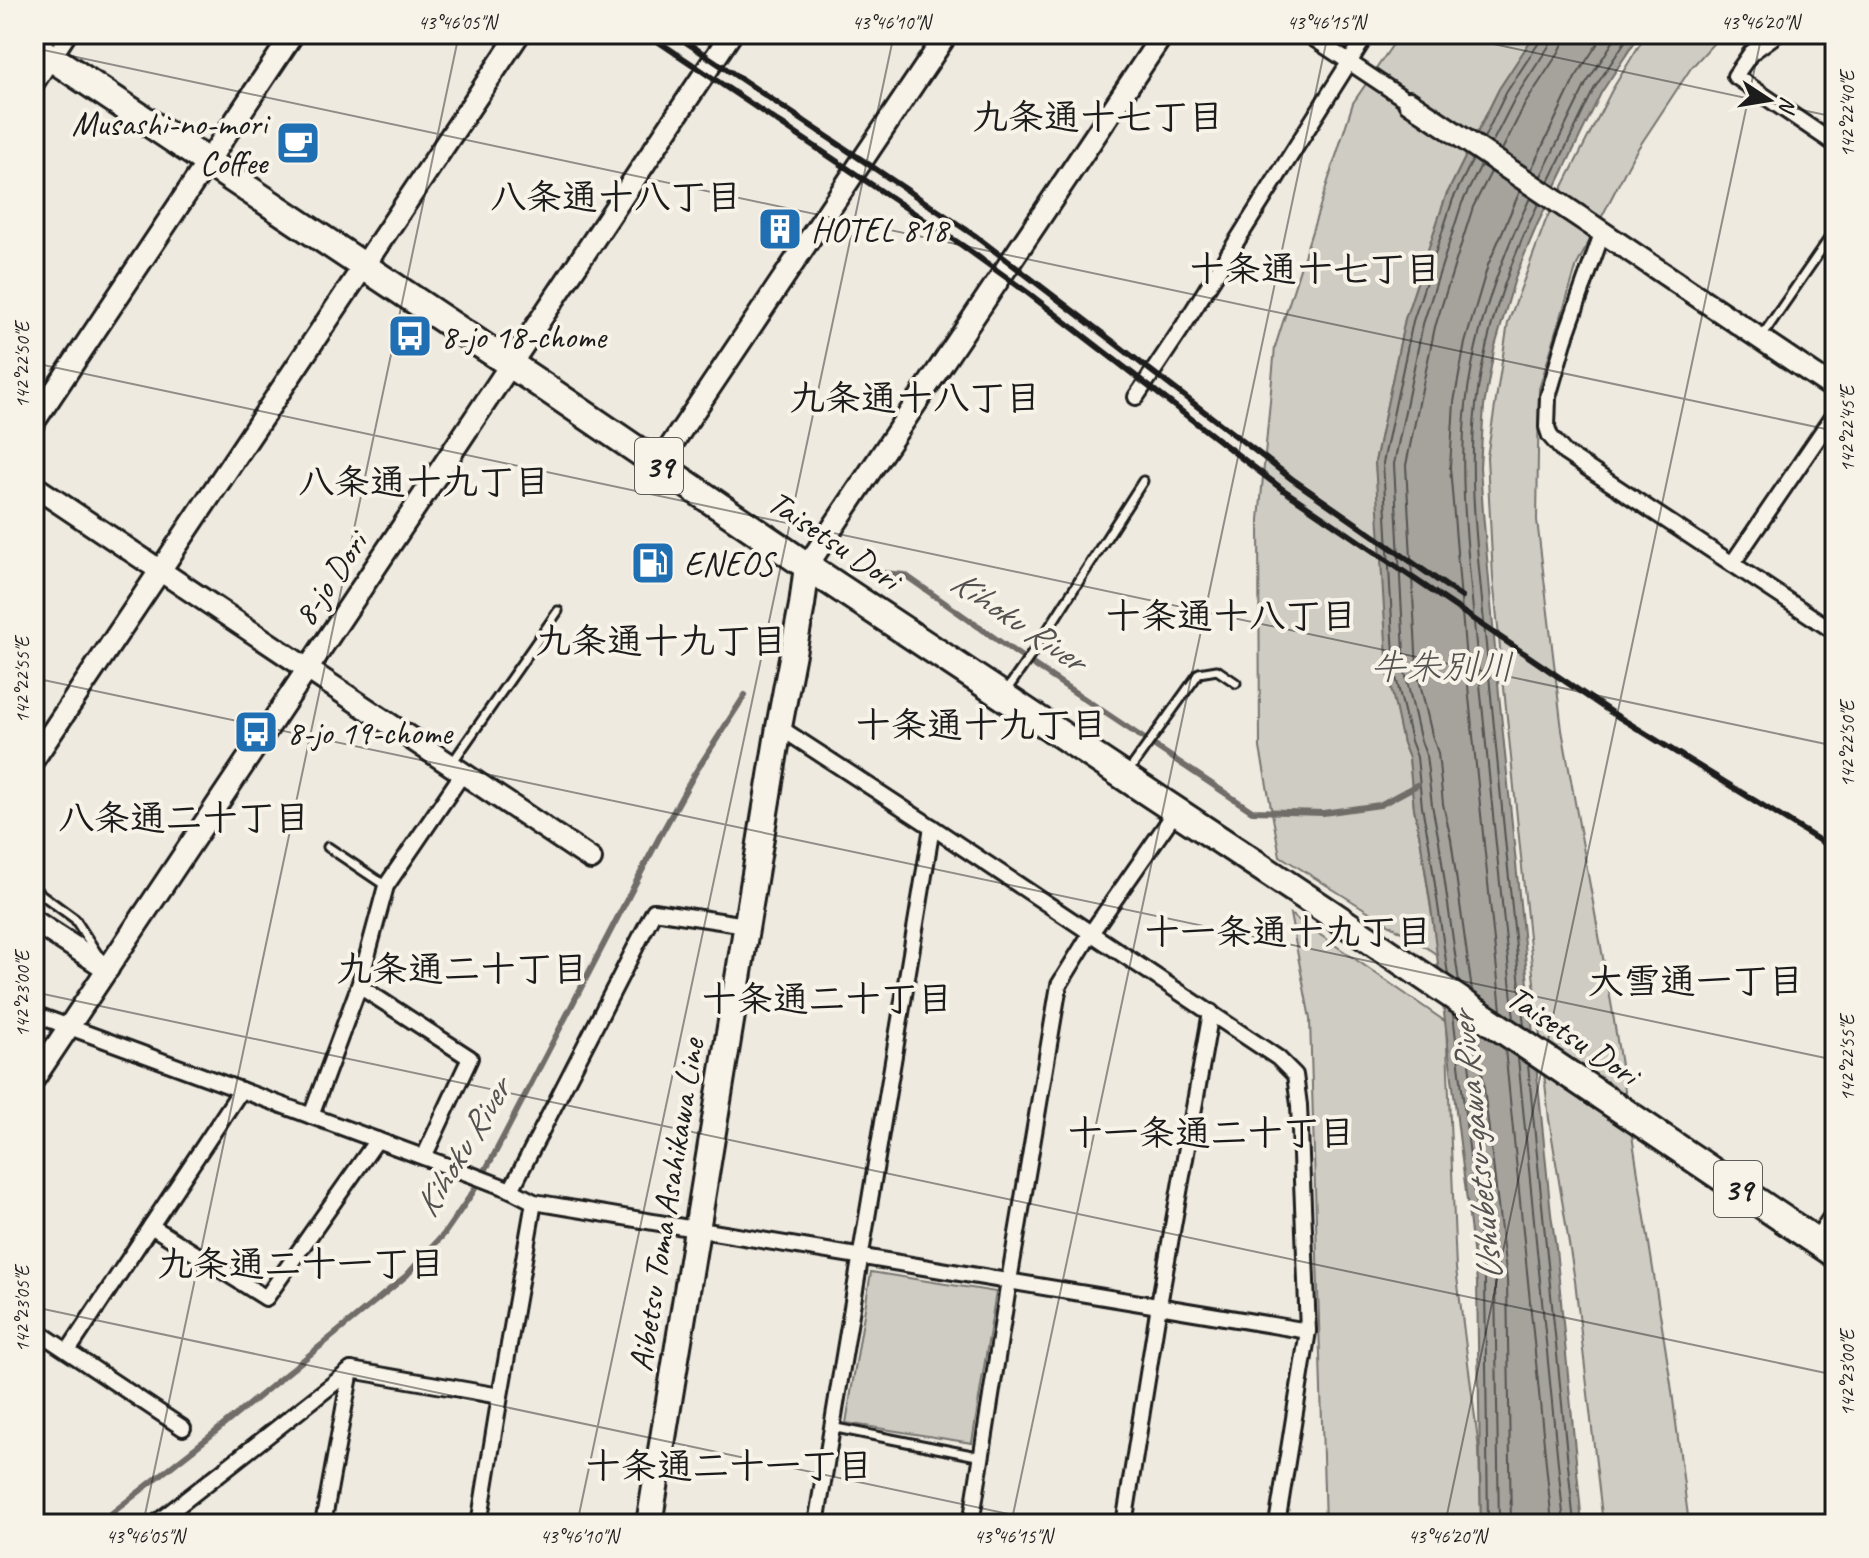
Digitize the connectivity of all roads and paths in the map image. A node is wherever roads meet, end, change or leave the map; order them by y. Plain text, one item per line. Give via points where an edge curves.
1 (69, 34) edge
2 (293, 34) edge
3 (519, 34) edge
4 (731, 34) edge
5 (947, 34) edge
6 (1163, 34) edge
7 (1307, 34) edge
8 (1367, 34) edge
9 (1777, 34) edge
10 (44, 52) edge
11 (1348, 62) junction
12 (34, 87) edge
13 (1409, 102) joint
14 (1835, 144) edge
15 (208, 162) junction
16 (1835, 230) edge
17 (1603, 231) junction
18 (363, 266) junction
19 (1761, 338) junction
20 (511, 365) junction
21 (1835, 389) edge
22 (1136, 397) dead end
23 (1835, 413) edge
24 (34, 422) edge
25 (658, 465) junction
26 (1143, 481) dead end
27 (34, 486) edge
28 (1732, 564) junction
29 (807, 566) junction
30 (160, 571) junction
31 (558, 611) dead end
32 (1835, 632) edge
33 (308, 669) junction
34 (1236, 683) dead end
35 (1003, 696) junction
36 (779, 727) junction
37 (34, 759) edge
38 (457, 769) junction
39 (1125, 777) junction
40 (1176, 811) junction
41 (932, 827) junction
42 (328, 847) dead end
43 (591, 859) dead end
44 (386, 886) junction
45 (34, 889) edge
46 (34, 921) edge
47 (746, 925) junction
48 (1091, 933) junction
49 (108, 969) junction
50 (359, 986) junction
51 (1211, 1012) junction
52 (34, 1014) edge
53 (69, 1027) junction
54 (34, 1079) edge
55 (241, 1090) junction
56 (311, 1116) junction
57 (377, 1140) junction
58 (424, 1157) junction
59 (511, 1190) junction
60 (534, 1202) junction
61 (1835, 1211) edge
62 (151, 1226) junction
63 (697, 1230) junction
64 (1825, 1248) edge
65 (861, 1257) junction
66 (1009, 1281) junction
67 (1159, 1305) junction
68 (34, 1329) edge
69 (1308, 1331) junction
70 (68, 1351) junction
71 (351, 1370) junction
72 (500, 1396) junction
73 (831, 1427) junction
74 (183, 1428) dead end
75 (982, 1457) junction
76 (155, 1524) edge
77 (323, 1524) edge
78 (479, 1524) edge
79 (649, 1524) edge
80 (816, 1524) edge
81 (971, 1524) edge
82 (1124, 1524) edge
83 (1277, 1524) edge

1 - 10 street
2 - 15 street
3 - 18 street
4 - 20 street, 8-jo Dori
5 - 25 street
6 - 29 street
7 - 11 street
8 - 11 street
9 - 14 street via 1751,53 1735,76
10 - 12 street
10 - 15 highway, Taisetsu Dori / 39
11 - 13 street
11 - 22 street
13 - 17 street
15 - 18 highway, Taisetsu Dori / 39
15 - 24 street
16 - 19 lane
17 - 19 street
17 - 28 street via 1554,371 1546,413 1550,436 1565,453
18 - 20 highway, Taisetsu Dori / 39
18 - 30 street
19 - 21 street
20 - 25 highway, Taisetsu Dori / 39
20 - 33 street, 8-jo Dori
23 - 28 street
25 - 29 highway, Taisetsu Dori / 39
26 - 35 lane
27 - 30 street
28 - 32 street
29 - 35 highway, Taisetsu Dori / 39
29 - 36 main road, Aibetsu Toma Asahikawa Line
30 - 33 street
30 - 37 street
31 - 38 lane
33 - 38 street
33 - 49 street, 8-jo Dori
34 - 39 lane via 1217,670 1199,673
35 - 39 highway, Taisetsu Dori / 39
36 - 41 street
36 - 47 main road, Aibetsu Toma Asahikawa Line
38 - 43 street
38 - 44 street
39 - 40 highway, Taisetsu Dori / 39
40 - 48 street
40 - 64 highway, Taisetsu Dori / 39
41 - 48 street
41 - 65 street
42 - 44 lane
44 - 50 street
45 - 49 lane via 75,919
46 - 49 street
47 - 59 street via 654,911
47 - 63 main road, Aibetsu Toma Asahikawa Line
48 - 51 street
48 - 66 street via 1059,985
49 - 53 street, 8-jo Dori
50 - 56 street
50 - 58 street via 470,1058
51 - 67 street
51 - 69 street via 1295,1075
52 - 53 street
53 - 54 street, 8-jo Dori
53 - 55 street
55 - 56 street
55 - 62 street
56 - 57 street
57 - 58 street
57 - 62 street via 266,1298
58 - 59 street
59 - 60 street
60 - 63 street
60 - 72 street
61 - 64 street
62 - 70 street
63 - 65 street
63 - 79 main road, Aibetsu Toma Asahikawa Line
65 - 66 street
65 - 73 street
66 - 67 street
66 - 75 street
67 - 69 street
67 - 82 street
68 - 70 street
69 - 83 street
70 - 74 street
71 - 72 street
71 - 76 street
71 - 77 street
72 - 78 street
73 - 75 lane
73 - 80 street
75 - 81 street

